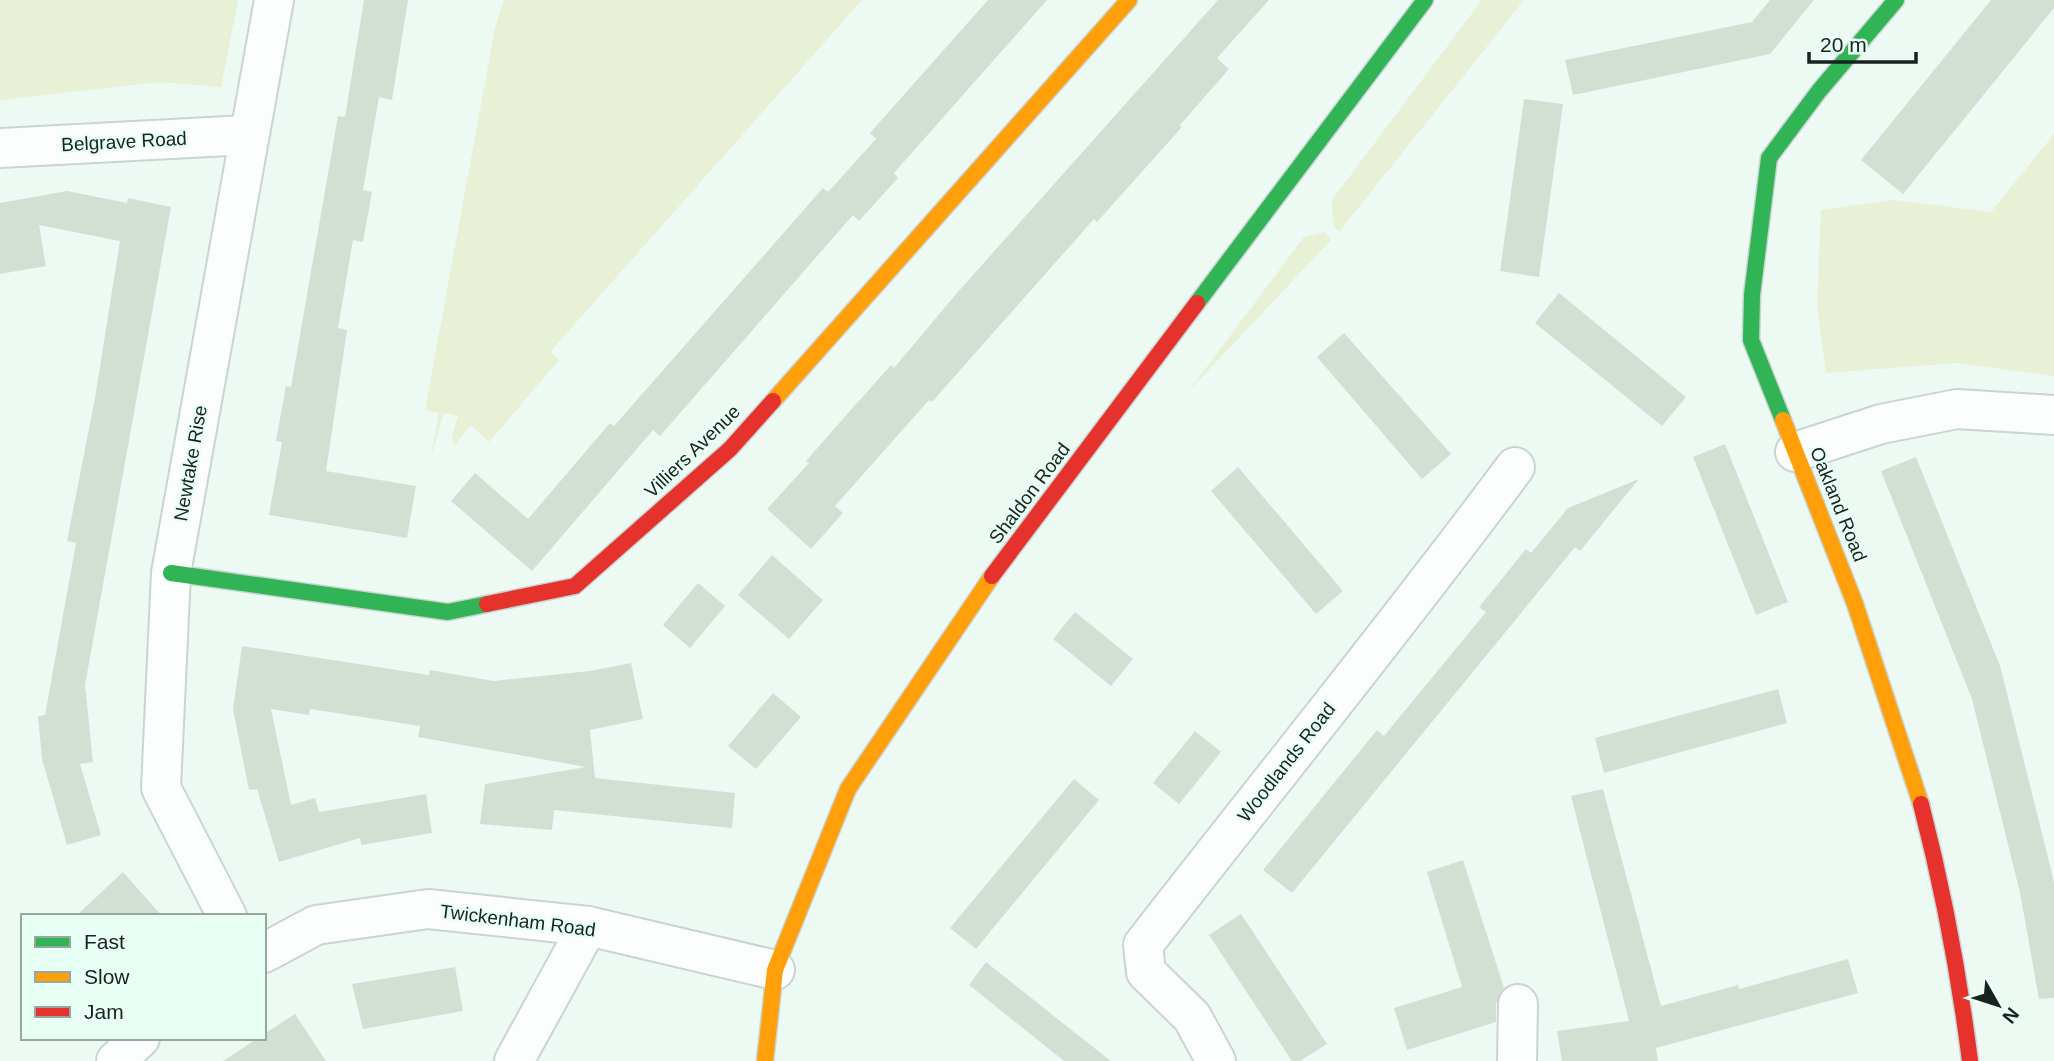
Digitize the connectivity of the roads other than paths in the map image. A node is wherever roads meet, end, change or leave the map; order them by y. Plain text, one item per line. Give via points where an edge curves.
1 (274, 0) edge
2 (1129, 0) edge
3 (1425, 0) edge
4 (1896, 0) edge
5 (247, 135) junction
6 (0, 148) edge
7 (2054, 415) edge
8 (1795, 452) junction
9 (1515, 467) dead end
10 (171, 573) junction
11 (226, 914) edge
12 (588, 926) junction
13 (266, 952) edge
14 (775, 970) junction
15 (1518, 1004) dead end
16 (138, 1040) edge
17 (116, 1061) edge
18 (514, 1061) edge
19 (765, 1061) edge
20 (1216, 1061) edge
21 (1517, 1061) edge
22 (1970, 1061) edge

1 - 5 street, Newtake Rise
2 - 10 street, Villiers Avenue via 730,449 575,586 448,612
3 - 14 street, Shaldon Road via 985,586 848,789
4 - 8 street, Oakland Road via 1769,159 1751,340
5 - 6 street, Belgrave Road
5 - 10 street, Newtake Rise
7 - 8 street via 1957,409 1881,424
8 - 22 street, Oakland Road via 1866,629 1899,727 1945,897
9 - 20 street, Woodlands Road via 1143,945 1146,972 1192,1017
10 - 11 street, Newtake Rise via 161,788
12 - 13 street, Twickenham Road via 428,909 316,925
12 - 14 street, Twickenham Road
12 - 18 street
14 - 19 street, Shaldon Road
15 - 21 street
16 - 17 street

